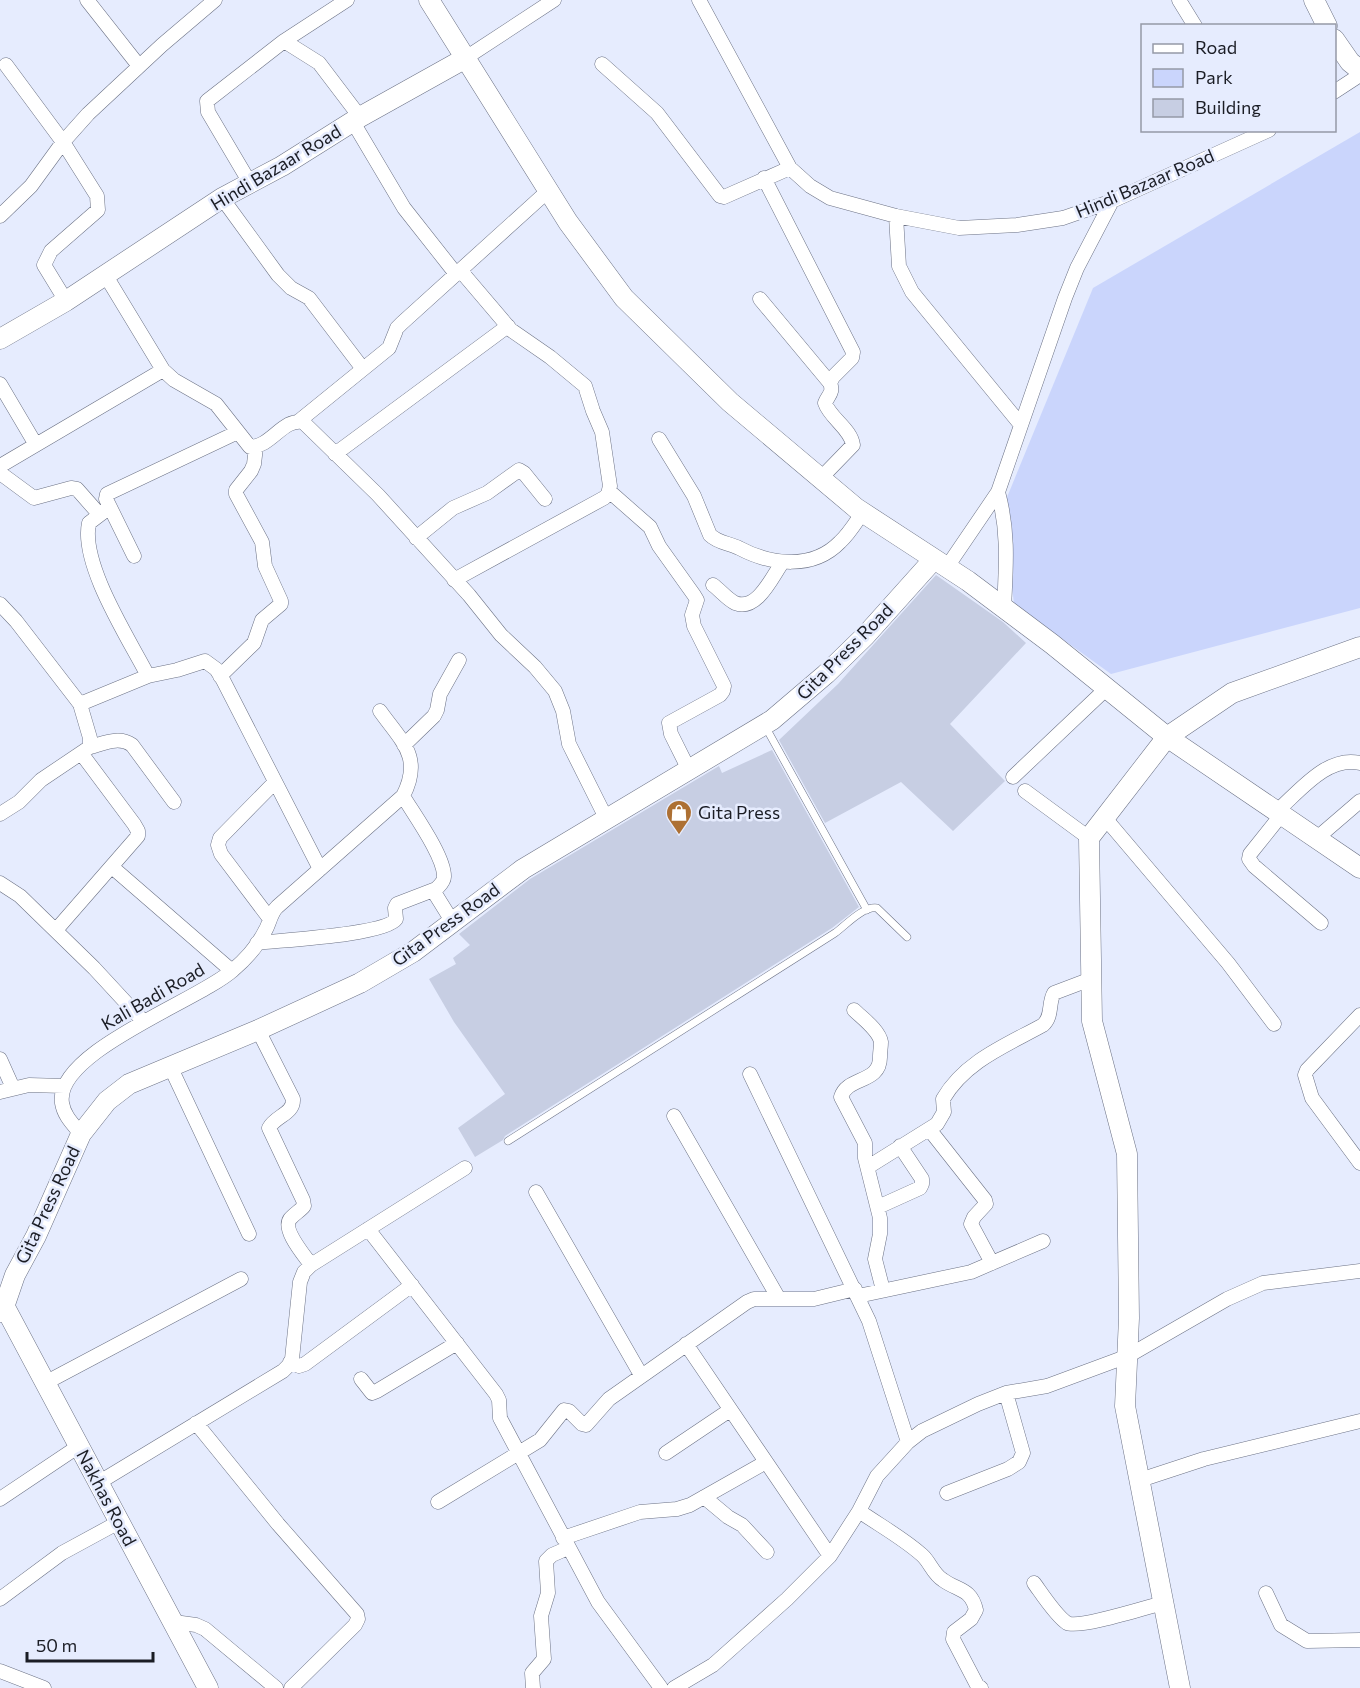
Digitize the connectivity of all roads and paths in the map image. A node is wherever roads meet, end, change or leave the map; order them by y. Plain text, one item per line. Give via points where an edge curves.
1 (87, 0) edge
2 (215, 0) edge
3 (347, 0) edge
4 (429, 0) edge
5 (554, 0) edge
6 (699, 0) edge
7 (1179, 0) edge
8 (1314, 0) edge
9 (1194, 24) edge
10 (1327, 24) edge
11 (284, 41) junction
12 (1336, 41) edge
13 (464, 59) junction
14 (602, 64) dead end
15 (6, 65) dead end
16 (139, 66) junction
17 (1360, 70) edge
18 (1360, 75) edge
19 (1336, 91) edge
20 (356, 120) junction
21 (1264, 132) edge
22 (63, 142) junction
23 (790, 168) junction
24 (764, 178) junction
25 (250, 183) junction
26 (549, 190) junction
27 (222, 198) junction
28 (1112, 201) junction
29 (0, 216) edge
30 (896, 216) junction
31 (458, 272) junction
32 (106, 276) junction
33 (760, 299) dead end
34 (66, 301) junction
35 (508, 326) junction
36 (0, 339) edge
37 (363, 369) junction
38 (163, 370) junction
39 (830, 383) junction
40 (0, 384) edge
41 (299, 421) junction
42 (1021, 425) junction
43 (238, 432) junction
44 (659, 439) dead end
45 (36, 445) junction
46 (256, 447) junction
47 (335, 454) junction
48 (0, 466) edge
49 (0, 473) edge
50 (821, 478) junction
51 (609, 491) junction
52 (998, 492) junction
53 (545, 499) dead end
54 (105, 511) junction
55 (863, 512) junction
56 (416, 538) junction
57 (134, 556) dead end
58 (782, 563) junction
59 (941, 563) junction
60 (454, 580) junction
61 (713, 585) dead end
62 (0, 604) edge
63 (1004, 608) junction
64 (1360, 648) edge
65 (459, 660) dead end
66 (148, 676) junction
67 (220, 676) junction
68 (1107, 688) junction
69 (80, 704) junction
70 (380, 711) dead end
71 (764, 725) junction
72 (1167, 737) junction
73 (404, 745) junction
74 (86, 750) junction
75 (1360, 763) edge
76 (689, 770) junction
77 (1013, 777) dead end
78 (275, 782) junction
79 (1025, 791) dead end
80 (402, 796) junction
81 (1360, 801) edge
82 (174, 802) dead end
83 (1280, 813) junction
84 (0, 814) edge
85 (606, 818) junction
86 (1105, 818) junction
87 (1089, 838) junction
88 (1317, 838) junction
89 (111, 867) junction
90 (1360, 867) edge
91 (320, 869) junction
92 (0, 883) edge
93 (436, 889) junction
94 (867, 910) junction
95 (270, 919) junction
96 (452, 921) junction
97 (1321, 923) dead end
98 (56, 930) junction
99 (908, 937) dead end
100 (253, 948) junction
101 (232, 971) junction
102 (1091, 979) junction
103 (854, 1010) dead end
104 (1360, 1015) edge
105 (143, 1021) junction
106 (1274, 1024) dead end
107 (258, 1030) junction
108 (0, 1059) edge
109 (170, 1066) junction
110 (750, 1074) dead end
111 (64, 1086) junction
112 (6, 1090) edge
113 (674, 1116) dead end
114 (929, 1129) junction
115 (81, 1134) junction
116 (508, 1141) dead end
117 (900, 1146) junction
118 (1360, 1163) edge
119 (868, 1167) junction
120 (465, 1168) dead end
121 (536, 1192) dead end
122 (878, 1208) junction
123 (369, 1229) junction
124 (249, 1234) dead end
125 (1043, 1241) dead end
126 (993, 1263) junction
127 (311, 1265) junction
128 (1360, 1271) edge
129 (242, 1279) dead end
130 (412, 1285) junction
131 (883, 1290) junction
132 (857, 1293) junction
133 (779, 1299) junction
134 (1, 1306) edge
135 (457, 1343) junction
136 (686, 1344) junction
137 (1128, 1356) junction
138 (290, 1362) junction
139 (641, 1375) junction
140 (361, 1379) dead end
141 (45, 1383) junction
142 (1006, 1393) junction
143 (730, 1410) junction
144 (1360, 1421) edge
145 (196, 1423) junction
146 (908, 1442) junction
147 (79, 1446) junction
148 (666, 1453) dead end
149 (519, 1454) junction
150 (766, 1461) junction
151 (1140, 1480) junction
152 (98, 1483) junction
153 (947, 1492) dead end
154 (704, 1497) junction
155 (0, 1499) edge
156 (438, 1503) dead end
157 (859, 1511) junction
158 (119, 1522) junction
159 (565, 1543) junction
160 (767, 1552) dead end
161 (831, 1556) junction
162 (1034, 1583) dead end
163 (1266, 1593) dead end
164 (0, 1599) edge
165 (1163, 1603) junction
166 (174, 1622) junction
167 (1360, 1641) edge
168 (0, 1671) edge
169 (698, 1682) edge
170 (44, 1688) edge
171 (208, 1688) edge
172 (276, 1688) edge
173 (291, 1688) edge
174 (533, 1688) edge
175 (661, 1688) edge
176 (675, 1688) edge
177 (981, 1688) edge
178 (1180, 1688) edge

1 - 16 street
2 - 16 street
3 - 11 street
4 - 13 street
5 - 13 street, Hindi Bazaar Road
6 - 23 street, Hindi Bazaar Road
7 - 9 street
8 - 10 street
11 - 20 street via 319,63
11 - 25 street via 207,101 208,112
12 - 17 street
13 - 20 street, Hindi Bazaar Road
13 - 26 street
14 - 24 street via 657,113 720,196
15 - 22 street
16 - 22 street
18 - 19 street
20 - 25 street, Hindi Bazaar Road
20 - 31 street via 400,203
21 - 28 street, Hindi Bazaar Road
22 - 29 street via 31,186
22 - 34 street via 99,205 46,257 44,265
23 - 24 street
23 - 30 street, Hindi Bazaar Road via 830,198
24 - 39 street via 851,347 852,358
25 - 27 street, Hindi Bazaar Road
26 - 31 street
26 - 50 street via 624,298 730,402
27 - 32 street, Hindi Bazaar Road
27 - 37 street via 278,275 309,298
28 - 30 street, Hindi Bazaar Road via 1063,218 1017,225 959,228
28 - 42 street via 1077,268
30 - 42 street via 899,266 912,292
31 - 35 street
31 - 37 street via 397,328 389,348
32 - 34 street, Hindi Bazaar Road
32 - 38 street
33 - 39 street
34 - 36 street, Hindi Bazaar Road
35 - 47 street
35 - 51 street via 585,386 602,432
37 - 41 street
38 - 43 street via 216,404
38 - 45 street
39 - 50 street via 827,410 852,438 853,445
40 - 45 street
41 - 46 street
41 - 47 street
42 - 52 street
43 - 46 street via 250,447
43 - 54 street via 111,491
44 - 58 street via 694,496 710,535 752,555
45 - 48 street
46 - 67 street via 254,464 236,494 262,542 265,566 281,604 262,620 254,643
47 - 56 street
49 - 54 street via 34,498 77,489
50 - 55 street
51 - 60 street via 604,498
51 - 76 street via 650,527 694,594 694,627 724,686 720,695 669,723
52 - 59 street
52 - 63 street via 1007,538
53 - 56 street via 519,470 487,493 459,505
54 - 57 street
54 - 66 street via 89,524 88,530 98,580
55 - 58 street via 833,548 814,558
55 - 59 street
56 - 60 street
58 - 61 street via 759,596 745,604 737,604
59 - 63 street
59 - 71 street, Gita Press Road via 826,674
60 - 85 street via 555,691 569,744
62 - 69 street
63 - 68 street
64 - 72 street via 1232,693
65 - 73 street via 440,694 434,716
66 - 67 street via 206,661
66 - 69 street
67 - 78 street
68 - 72 street
68 - 77 street
69 - 74 street via 90,738
70 - 73 street
71 - 76 street, Gita Press Road
71 - 94 lane
72 - 83 street
72 - 86 street
73 - 80 street via 412,765 411,781
74 - 82 street via 125,740
74 - 84 street
74 - 89 street via 138,831
75 - 83 street via 1346,761 1322,771
76 - 85 street, Gita Press Road
78 - 91 street
78 - 95 street via 220,838 218,845
79 - 87 street
80 - 91 street, Kali Badi Road
80 - 93 street via 439,858 445,876
81 - 88 street
83 - 88 street
83 - 97 street via 1249,859
85 - 96 street, Gita Press Road via 523,869
86 - 87 street
86 - 106 street via 1228,963
87 - 102 street
88 - 90 street
89 - 98 street
89 - 101 street
91 - 95 street, Kali Badi Road via 272,912
92 - 98 street
93 - 96 street via 436,896
93 - 100 street via 397,904 392,924 366,932
94 - 99 lane via 877,908
94 - 116 lane
95 - 100 street, Kali Badi Road
96 - 107 street, Gita Press Road via 413,952 360,983
98 - 105 street
100 - 101 street, Kali Badi Road
101 - 105 street, Kali Badi Road via 197,995
102 - 114 street via 1058,990 1052,996 1049,1016 1043,1025 968,1069 943,1099 942,1118
102 - 137 street via 1092,1021 1126,1154
103 - 119 street via 881,1041 878,1070 845,1089 841,1097 863,1137
104 - 118 street via 1305,1075 1312,1098
105 - 111 street, Kali Badi Road via 114,1038 78,1068
107 - 109 street, Gita Press Road
107 - 127 street via 293,1099 290,1110 269,1128 303,1200 304,1206 288,1224
108 - 112 street
109 - 115 street, Gita Press Road via 129,1084 107,1101
109 - 124 street
110 - 132 street
111 - 112 street via 29,1085
111 - 115 street via 61,1102 65,1115
113 - 133 street
114 - 117 street
114 - 126 street via 985,1200 971,1224
115 - 134 street, Gita Press Road
117 - 119 street
117 - 122 street via 922,1184
119 - 122 street
120 - 123 street
121 - 139 street
122 - 131 street via 880,1234 875,1260
123 - 127 street
123 - 130 street
125 - 126 street
126 - 131 street via 963,1274
127 - 138 street via 300,1282
128 - 137 street via 1263,1282
129 - 141 street
130 - 135 street
130 - 138 street via 305,1364
131 - 132 street
132 - 133 street
132 - 146 street
133 - 136 street via 747,1302
134 - 141 street, Nakhas Road
135 - 140 street via 372,1393
135 - 149 street via 496,1394 500,1418
136 - 139 street
136 - 143 street
137 - 142 street via 1047,1386
137 - 151 street via 1125,1406
138 - 145 street via 282,1371
139 - 149 street via 609,1399 586,1425 564,1410 540,1440
141 - 147 street, Nakhas Road
142 - 146 street via 922,1431
142 - 153 street via 1023,1454 1019,1462
143 - 148 street
143 - 150 street
144 - 151 street via 1204,1459
145 - 152 street
145 - 173 street via 357,1614 355,1625
146 - 157 street via 877,1476
147 - 152 street, Nakhas Road
147 - 155 street
149 - 156 street
149 - 159 street
150 - 154 street
150 - 161 street
151 - 165 street
152 - 158 street, Nakhas Road
154 - 159 street via 677,1509 640,1512
154 - 160 street via 742,1525
157 - 161 street
157 - 177 street via 923,1556 942,1580 965,1591 974,1602 976,1610 971,1619 954,1632 953,1639
158 - 164 street via 62,1553
158 - 166 street, Nakhas Road
159 - 174 street via 546,1561 548,1593 541,1616 544,1659 532,1673
159 - 175 street via 610,1621
161 - 169 street
162 - 165 street via 1069,1624
163 - 167 street via 1281,1625 1307,1641
165 - 178 street
166 - 171 street, Nakhas Road
166 - 172 street via 205,1629
168 - 170 street
169 - 176 street

